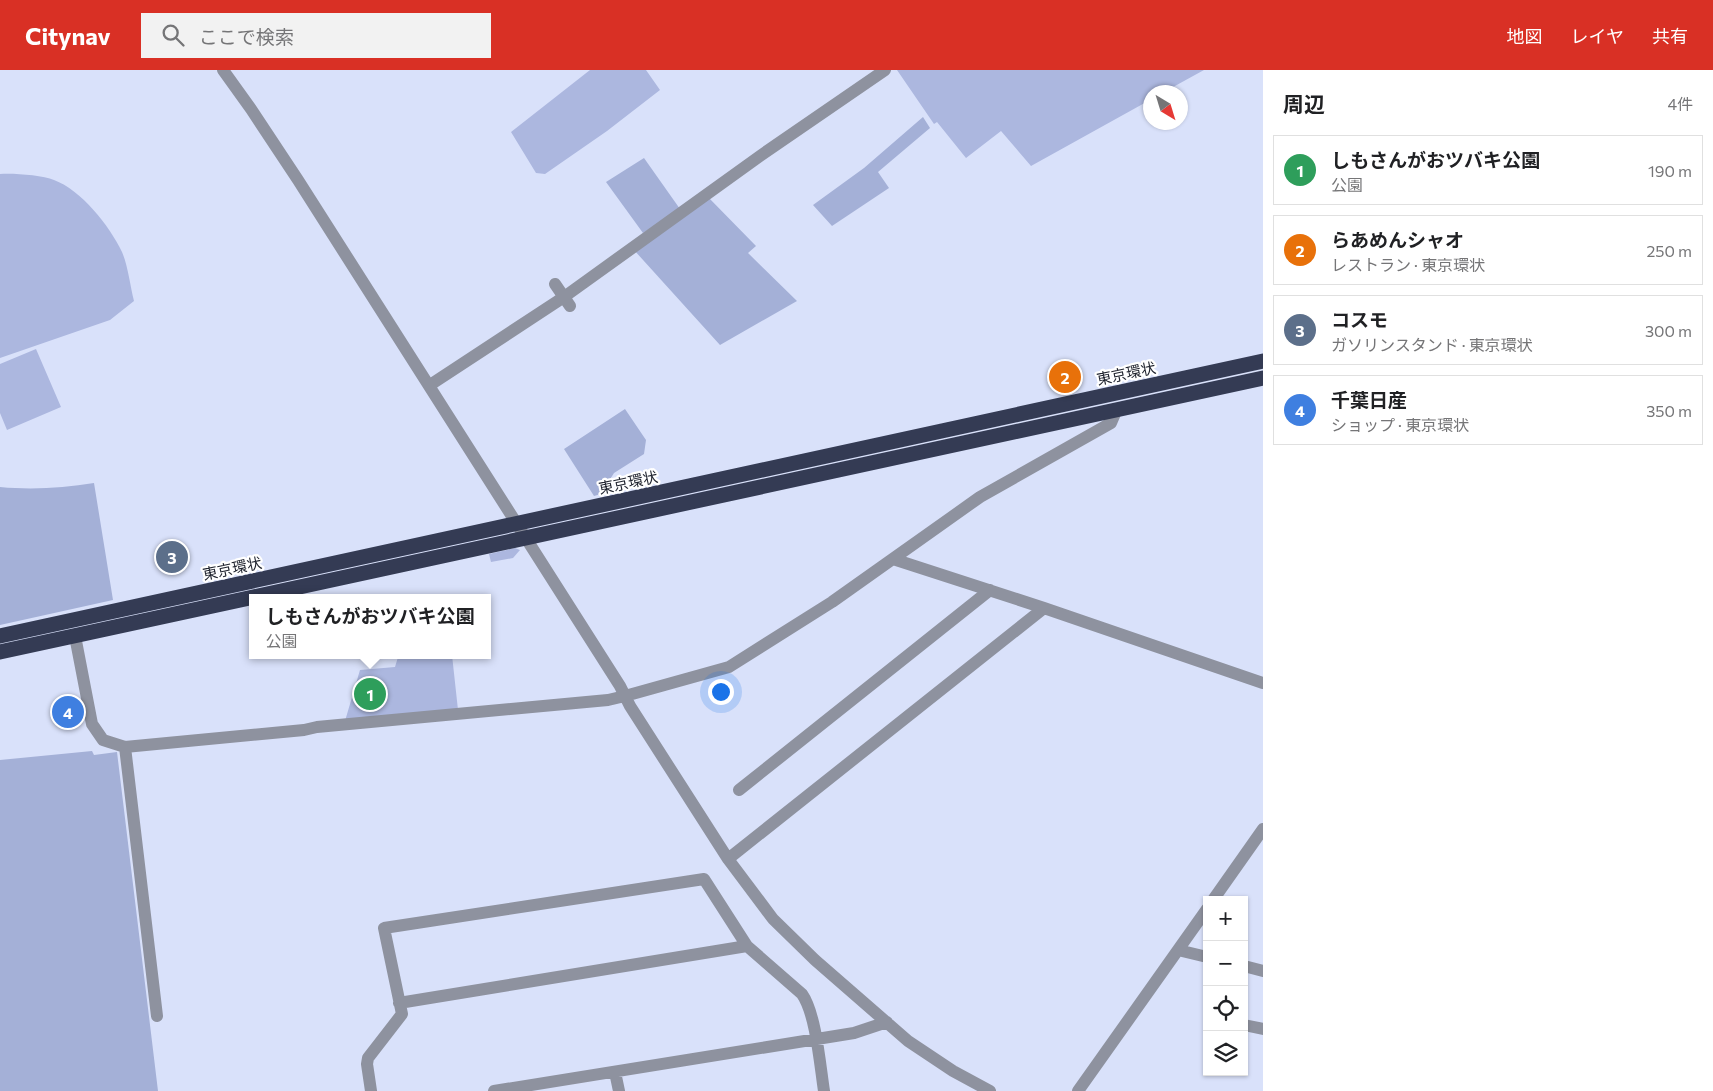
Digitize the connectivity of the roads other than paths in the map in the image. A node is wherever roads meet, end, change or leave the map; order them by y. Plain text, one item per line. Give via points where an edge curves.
1 (223, 70) edge
2 (885, 70) edge
3 (555, 284) dead end
4 (567, 302) junction
5 (1263, 361) edge
6 (1263, 378) edge
7 (430, 385) junction
8 (1117, 410) junction
9 (517, 524) junction
10 (526, 538) junction
11 (893, 559) junction
12 (990, 590) junction
13 (268, 594) edge
14 (249, 598) edge
15 (1044, 608) junction
16 (0, 636) edge
17 (74, 636) junction
18 (0, 652) edge
19 (1263, 682) edge
20 (625, 696) junction
21 (125, 747) junction
22 (739, 790) dead end
23 (1263, 828) edge
24 (728, 859) junction
25 (1216, 896) edge
26 (1203, 914) edge
27 (747, 946) junction
28 (1178, 950) junction
29 (1203, 956) edge
30 (1248, 967) edge
31 (1263, 971) edge
32 (400, 1003) junction
33 (157, 1016) dead end
34 (887, 1022) junction
35 (1248, 1026) edge
36 (1263, 1029) edge
37 (816, 1039) junction
38 (615, 1072) junction
39 (371, 1091) edge
40 (494, 1091) edge
41 (619, 1091) edge
42 (824, 1091) edge
43 (990, 1091) edge
44 (1078, 1091) edge

1 - 7 street
2 - 4 street via 752,161
3 - 4 street
4 - 7 street
5 - 9 highway, 東京環状
6 - 8 highway
7 - 9 street
8 - 10 highway
8 - 11 street via 1111,423 980,497
9 - 10 street
9 - 16 highway, 東京環状
10 - 13 highway
10 - 20 street
11 - 12 street
11 - 20 street via 729,667
12 - 15 street
12 - 22 street
14 - 17 highway
15 - 19 street
15 - 24 street
17 - 18 highway
17 - 21 street via 92,724 103,740
20 - 21 street
20 - 24 street
21 - 33 street
23 - 25 street
24 - 34 street via 773,919 814,960
26 - 28 street
27 - 32 street
27 - 32 street via 704,879 384,928
27 - 37 street via 802,994 810,1010
28 - 29 street
28 - 44 street
30 - 31 street
32 - 39 street via 402,1014 368,1058
34 - 37 street via 854,1033
34 - 43 street via 908,1041
35 - 36 street
37 - 38 street
37 - 42 street
38 - 40 street
38 - 41 street

